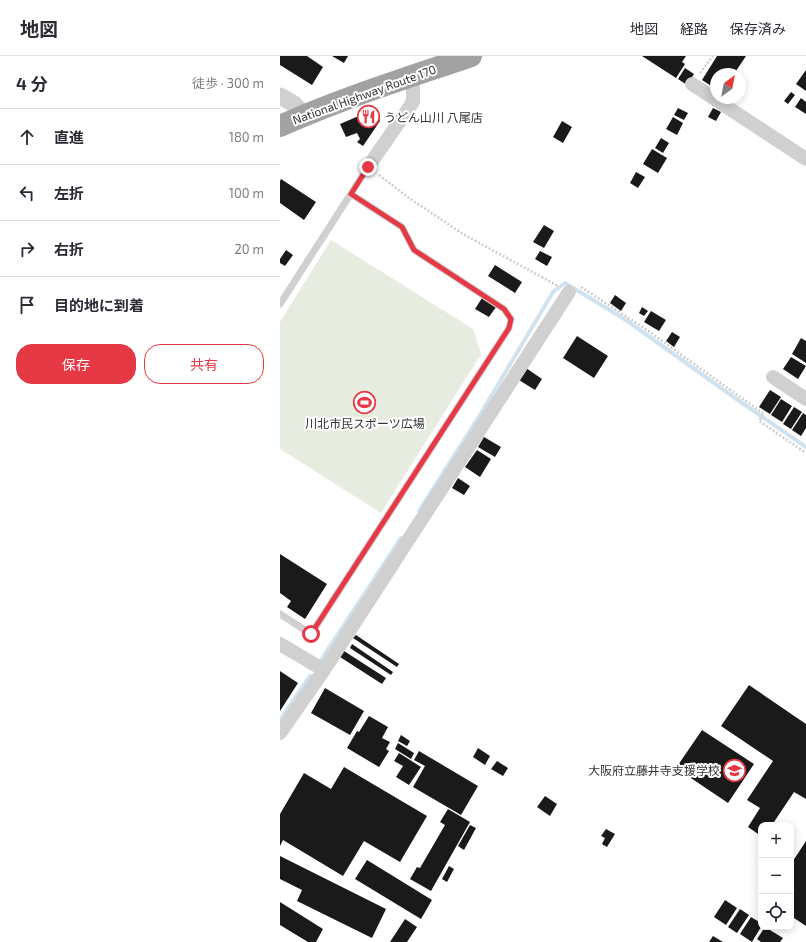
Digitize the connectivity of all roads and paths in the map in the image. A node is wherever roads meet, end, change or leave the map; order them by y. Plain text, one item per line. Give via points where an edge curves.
1 (424, 56) edge
2 (471, 56) edge
3 (713, 56) edge
4 (413, 76) junction
5 (692, 84) joint
6 (290, 106) edge
7 (280, 126) edge
8 (806, 159) edge
9 (368, 167) junction
10 (351, 194) junction
11 (550, 282) dead end
12 (572, 287) joint
13 (280, 304) edge
14 (773, 377) dead end
15 (806, 399) edge
16 (806, 453) edge
17 (280, 614) edge
18 (280, 644) edge
19 (324, 670) junction
20 (280, 733) edge

1 - 6 highway, National Highway Route 170
2 - 4 highway, National Highway Route 170
3 - 5 path
4 - 6 highway, National Highway Route 170 via 372,89
4 - 9 street via 413,102
5 - 8 street
6 - 7 highway, National Highway Route 170
9 - 10 lane
9 - 11 path via 462,234
10 - 13 lane
10 - 17 lane via 402,227 414,250 504,309 511,319 509,328 311,634
12 - 16 path via 644,328 764,414 760,421
12 - 19 street
14 - 15 street
18 - 19 street
19 - 20 street

